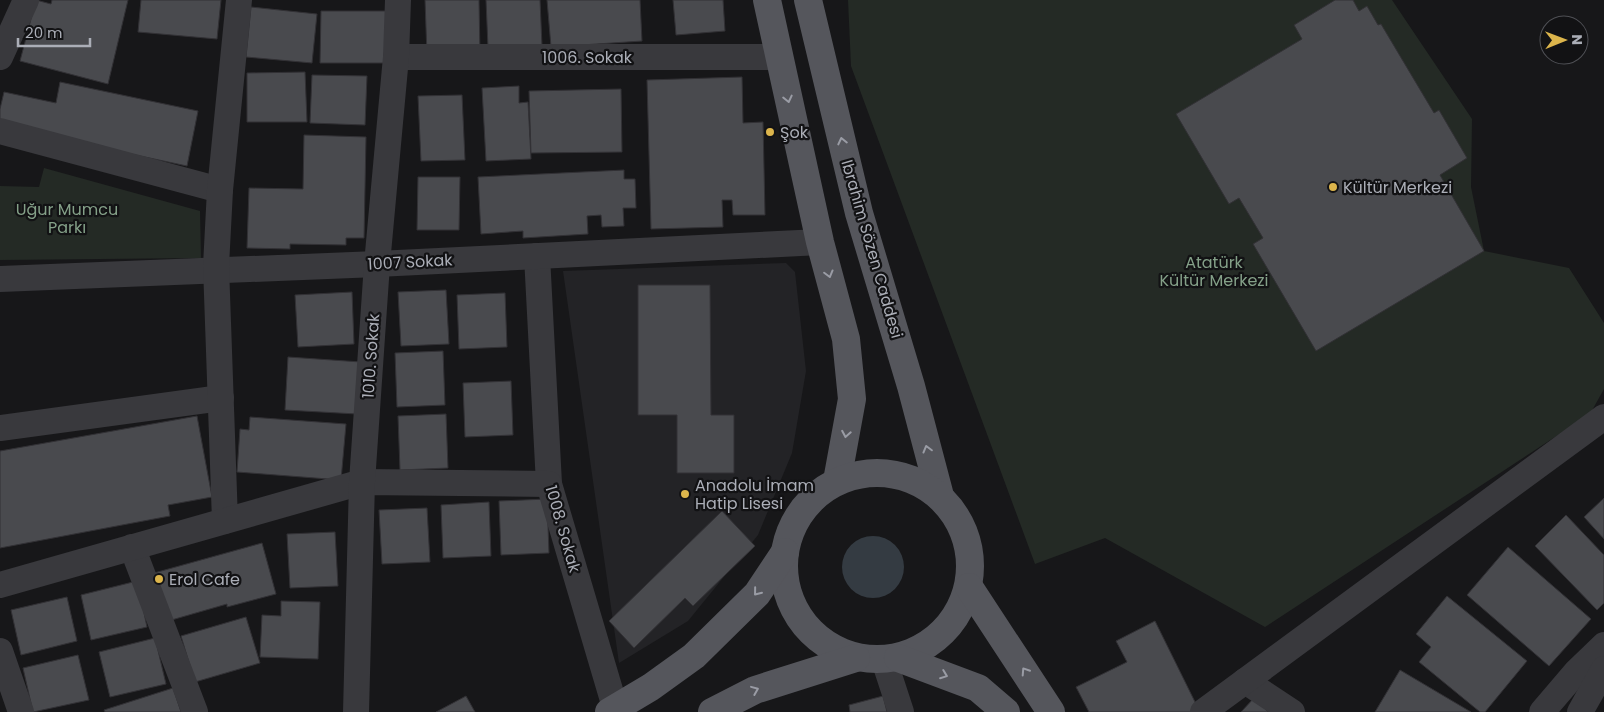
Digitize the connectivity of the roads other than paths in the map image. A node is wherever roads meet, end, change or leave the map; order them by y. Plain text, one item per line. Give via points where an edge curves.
1 (26, 0) edge
2 (239, 0) edge
3 (398, 0) edge
4 (767, 0) edge
5 (808, 0) edge
6 (779, 56) junction
7 (0, 57) edge
8 (396, 57) junction
9 (0, 131) edge
10 (220, 190) junction
11 (820, 242) junction
12 (537, 256) junction
13 (377, 264) junction
14 (216, 269) junction
15 (0, 279) edge
16 (221, 398) junction
17 (1603, 422) edge
18 (0, 428) edge
19 (837, 481) junction
20 (362, 482) junction
21 (549, 484) junction
22 (940, 496) junction
23 (225, 521) junction
24 (132, 547) junction
25 (785, 552) junction
26 (0, 585) edge
27 (969, 587) junction
28 (1604, 645) edge
29 (0, 651) edge
30 (856, 658) junction
31 (891, 659) junction
32 (1604, 669) edge
33 (1245, 681) junction
34 (612, 710) edge
35 (21, 712) edge
36 (195, 712) edge
37 (356, 712) edge
38 (712, 712) edge
39 (901, 712) edge
40 (1006, 712) edge
41 (1052, 712) edge
42 (1203, 712) edge
43 (1292, 712) edge
44 (1542, 712) edge
45 (1580, 712) edge

1 - 7 street
2 - 10 street
3 - 8 street, 1010. Sokak
4 - 6 main road
22 -> 5 main road, Ibrahim Sözen Caddesi via 859,213
6 - 8 street, 1006. Sokak
6 -> 11 main road
8 - 13 street, 1010. Sokak
9 - 10 street
10 - 14 street
11 - 12 street, 1007 Sokak
11 -> 19 main road via 846,339 852,399
12 - 13 street, 1007 Sokak
12 - 21 street, 1008. Sokak
13 - 14 street, 1007 Sokak
13 - 20 street, 1010. Sokak
14 - 15 street, 1007 Sokak
14 - 16 street
16 - 18 street
16 - 23 street
17 - 33 street
19 - 22 main road via 858,474 880,472 922,484
19 - 25 main road via 812,498 794,523
20 - 21 street
20 - 23 street
20 - 37 street, 1010. Sokak
21 - 34 street, 1008. Sokak
22 - 27 main road via 956,515 967,538 971,562
23 - 24 street
24 - 26 street
24 - 36 street
25 - 30 main road via 784,580 793,607 808,631 830,648
25 -> 34 main road via 757,594 694,656
27 - 31 main road via 961,609 947,629 929,645 908,656
41 -> 27 main road
28 - 44 street via 1576,671
29 - 35 street
30 - 31 main road
38 -> 30 main road via 755,690
31 - 39 street
31 -> 40 main road via 978,688
32 - 45 street
33 - 42 street
33 - 43 street

